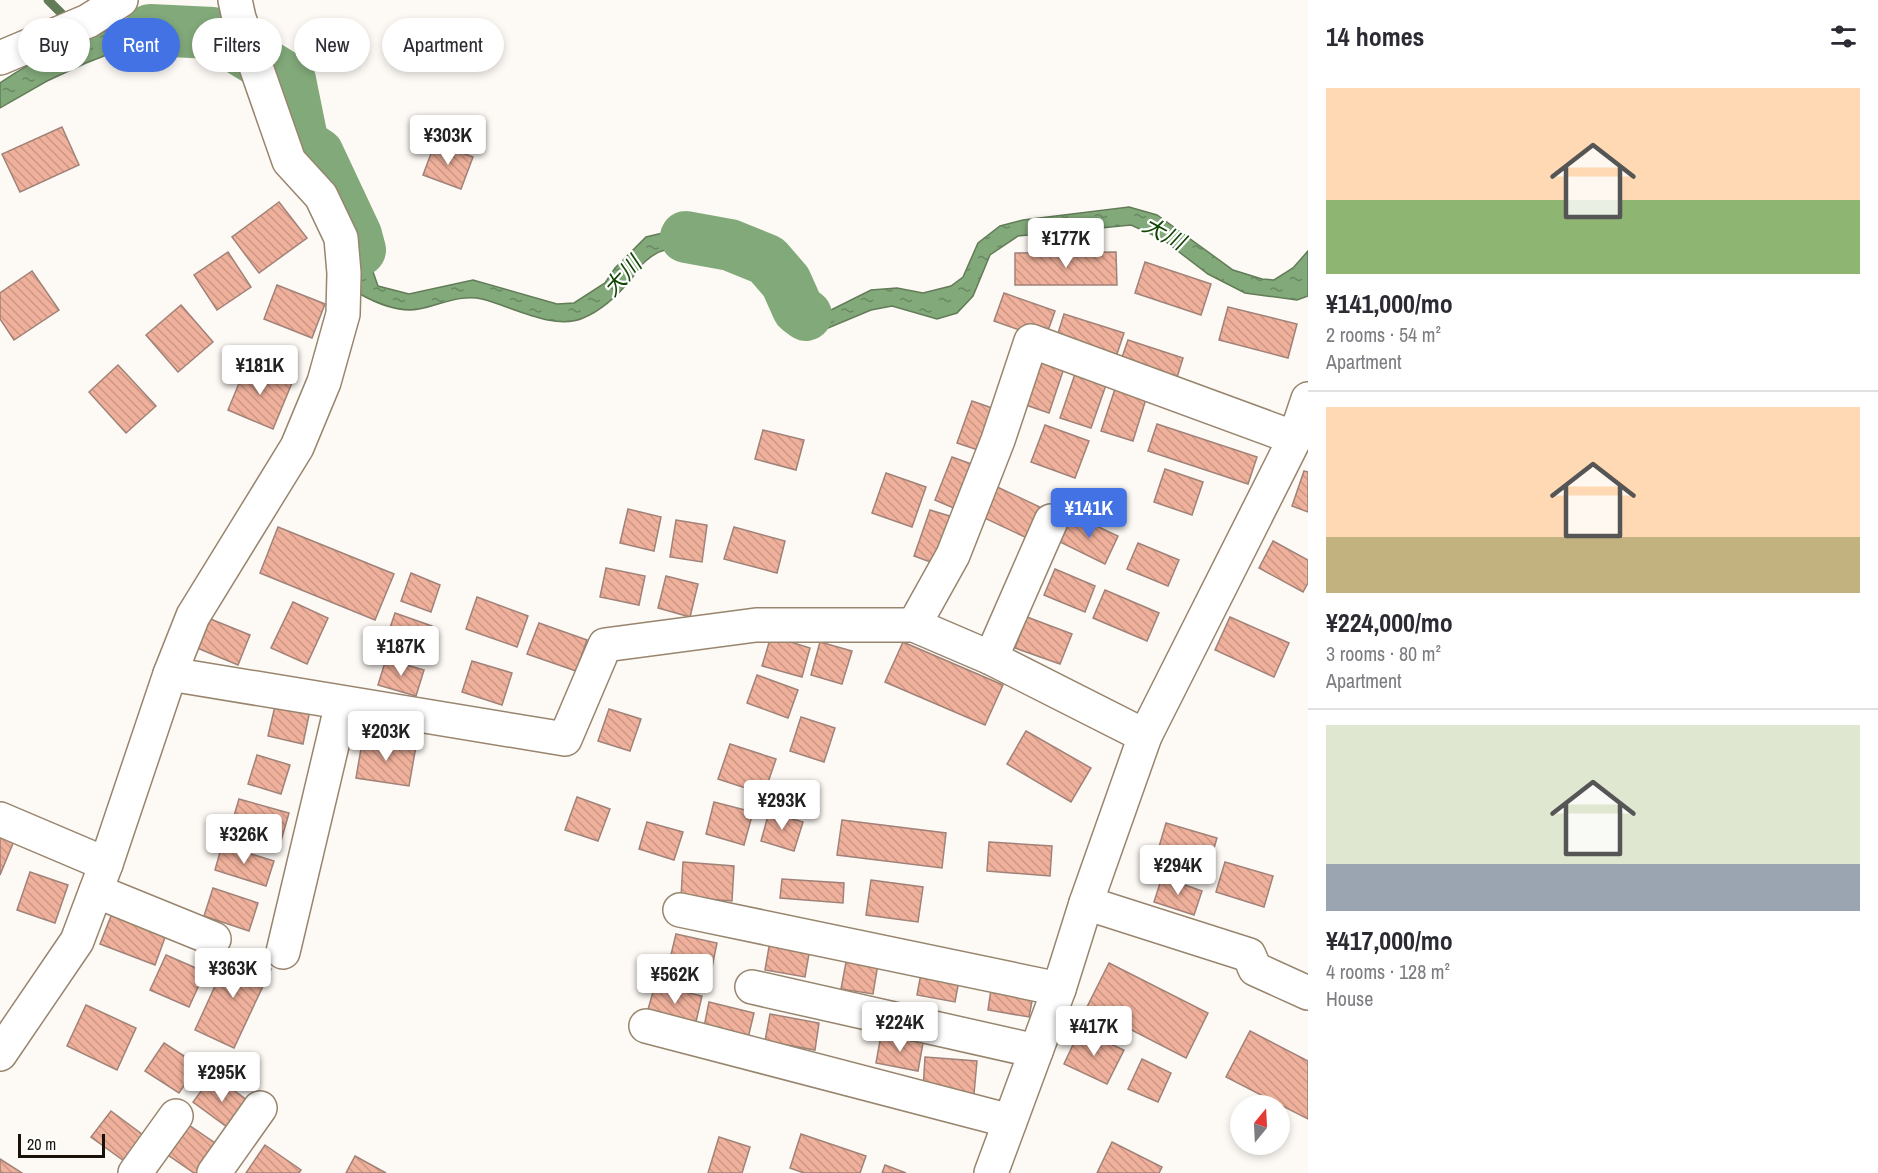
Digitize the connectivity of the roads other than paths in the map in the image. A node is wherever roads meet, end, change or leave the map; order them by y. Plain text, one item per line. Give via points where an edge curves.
1 (121, 0) edge
2 (235, 0) edge
3 (0, 58) edge
4 (1308, 399) edge
5 (1295, 438) junction
6 (1051, 521) dead end
7 (914, 625) junction
8 (991, 658) junction
9 (170, 674) junction
10 (342, 703) junction
11 (1145, 736) junction
12 (0, 819) edge
13 (101, 878) junction
14 (1086, 903) junction
15 (680, 910) dead end
16 (214, 939) dead end
17 (283, 952) dead end
18 (752, 987) dead end
19 (1059, 988) junction
20 (1308, 993) edge
21 (646, 1026) dead end
22 (1036, 1052) junction
23 (0, 1054) edge
24 (261, 1108) dead end
25 (176, 1116) dead end
26 (1010, 1121) junction
27 (135, 1173) edge
28 (214, 1173) edge
29 (991, 1173) edge

1 - 3 street via 88,21
2 - 9 street via 289,161 321,196 341,238 343,314 324,382 297,447 193,616
4 - 5 street
5 - 7 street via 1031,341 953,555
5 - 11 street
6 - 8 street
7 - 8 street
7 - 10 street via 756,625 605,645 565,740
8 - 11 street
9 - 10 street
9 - 13 street
10 - 17 street
11 - 14 street
12 - 13 street
13 - 16 street
13 - 23 street via 77,941
14 - 19 street
14 - 20 street via 1248,955 1255,969
15 - 19 street
18 - 22 street
19 - 22 street
21 - 26 street
22 - 26 street
24 - 28 street
25 - 27 street
26 - 29 street

